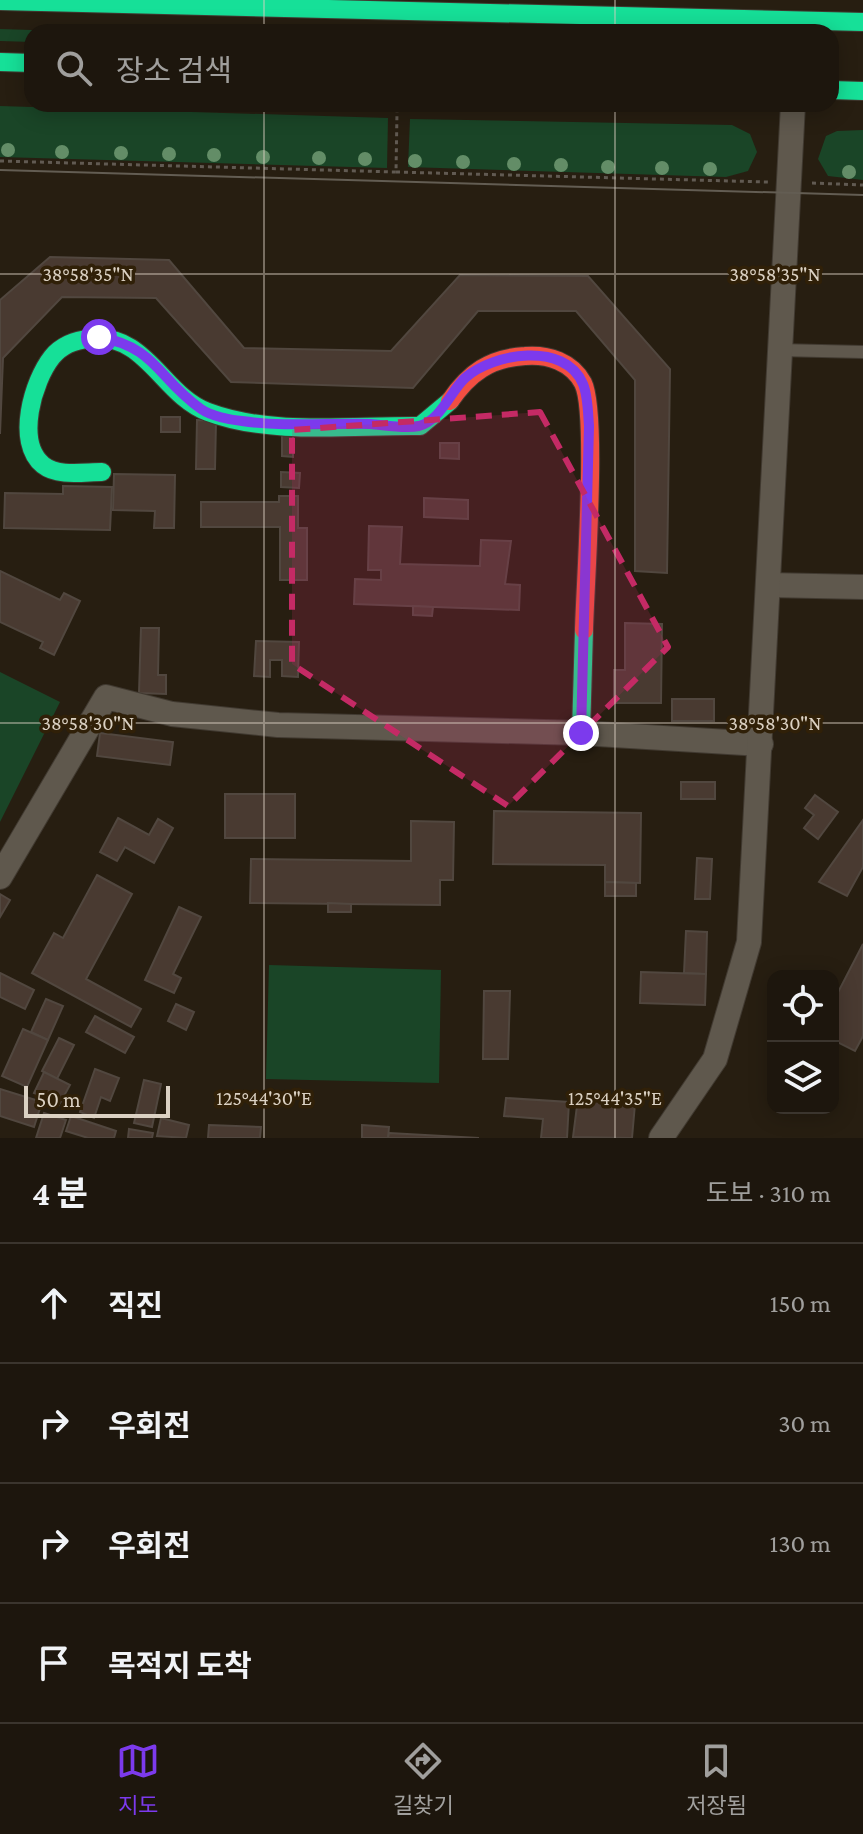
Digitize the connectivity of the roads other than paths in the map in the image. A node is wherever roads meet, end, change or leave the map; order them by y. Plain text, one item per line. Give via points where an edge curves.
1 (0, 1) edge
2 (863, 22) edge
3 (0, 62) edge
4 (24, 63) edge
5 (839, 90) edge
6 (863, 91) edge
7 (792, 112) edge
8 (779, 350) junction
9 (863, 352) edge
10 (102, 472) dead end
11 (768, 585) junction
12 (863, 587) edge
13 (581, 733) junction
14 (761, 744) junction
15 (0, 877) edge
16 (661, 1138) edge

1 - 2 street
3 - 4 street
5 - 6 street
7 - 8 street
8 - 9 lane
8 - 11 street
10 - 13 street via 52,471 39,464 29,439 37,381 52,355 76,340 126,342 204,411 241,421 420,426 448,403 463,379 486,363 512,356 546,357 570,366 584,384 589,426
11 - 12 street
11 - 14 street
13 - 14 street
13 - 15 street via 278,725 172,714 106,697
14 - 16 street via 749,942 715,1059

